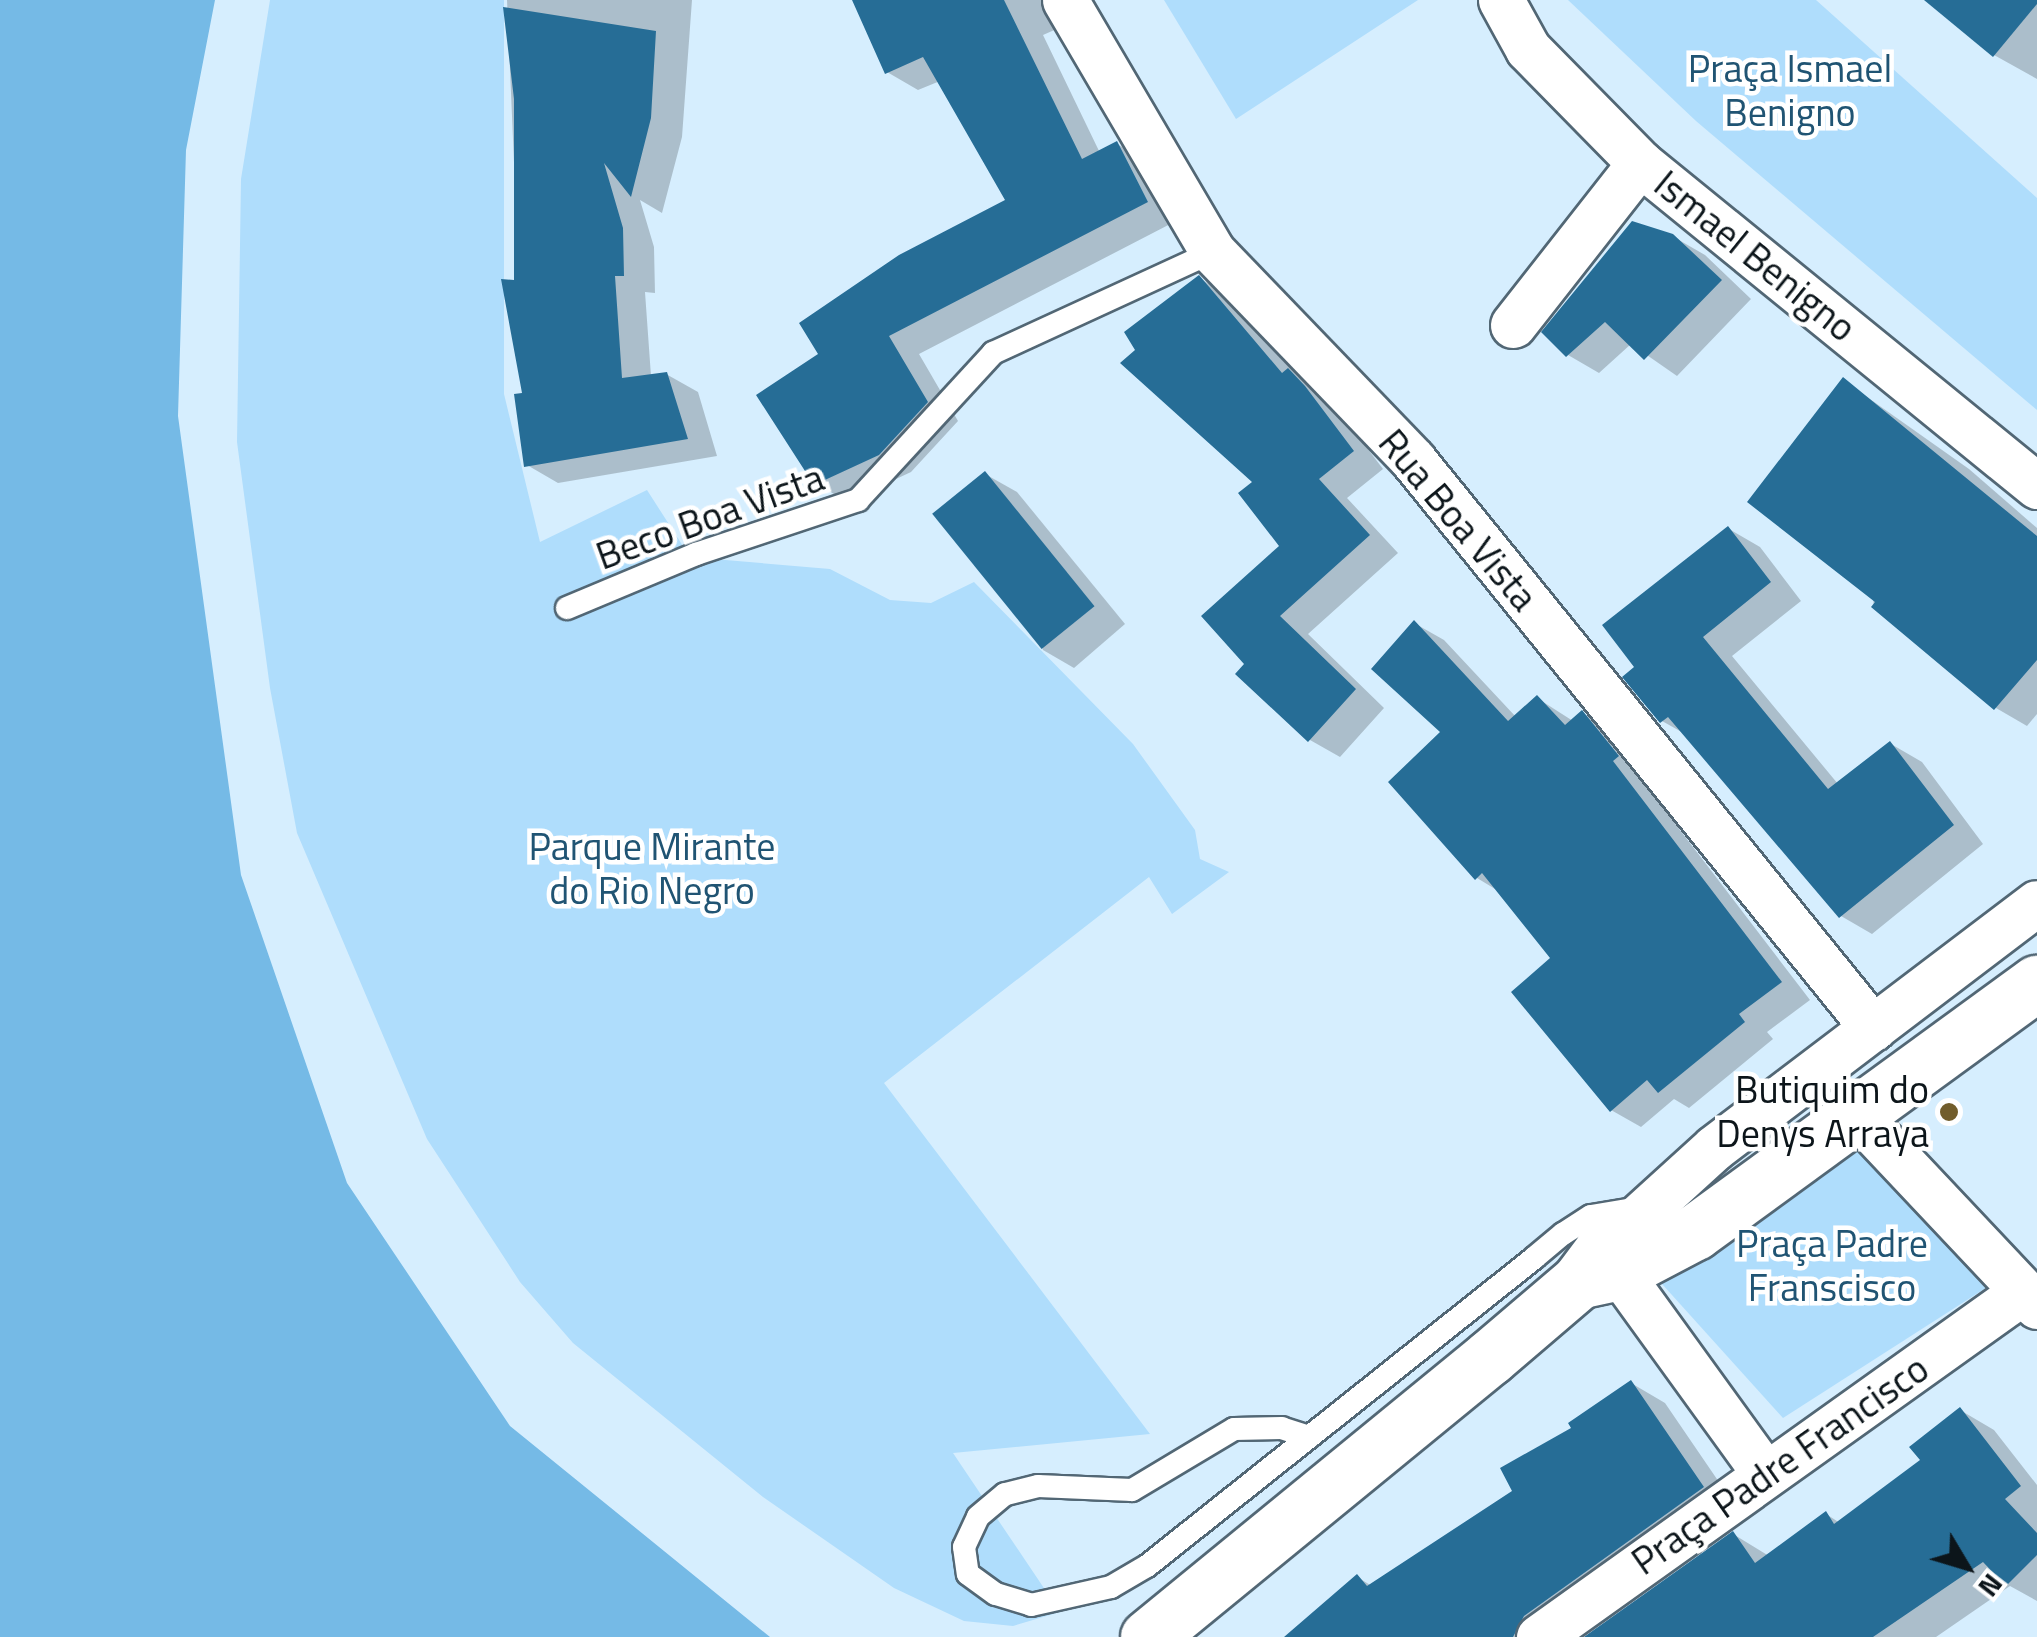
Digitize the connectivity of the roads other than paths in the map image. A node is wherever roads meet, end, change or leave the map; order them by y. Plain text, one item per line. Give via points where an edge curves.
1 (1065, 0) edge
2 (1501, 0) edge
3 (1640, 164) junction
4 (1212, 252) junction
5 (1513, 325) dead end
6 (2037, 486) edge
7 (567, 608) dead end
8 (2037, 903) edge
9 (2037, 983) edge
10 (1873, 1028) junction
11 (1858, 1116) junction
12 (1647, 1208) junction
13 (1600, 1268) junction
14 (2029, 1300) edge
15 (1309, 1437) junction
16 (1765, 1474) junction
17 (1148, 1637) edge
18 (1539, 1637) edge

1 - 4 street, Rua Boa Vista
2 - 3 street, Ismael Benigno via 1528,49
3 - 5 street
3 - 6 street, Ismael Benigno
4 - 7 lane, Beco Boa Vista via 993,354 858,500 696,554
4 - 10 street, Rua Boa Vista via 1413,460
8 - 10 street
9 - 11 street
10 - 12 street
11 - 13 street via 1695,1232
11 - 14 street
12 - 13 street
12 - 15 lane via 1590,1216 1563,1234
13 - 16 street
13 - 17 street
14 - 16 street, Praça Padre Francisco
15 - 15 lane via 1111,1587 1031,1605 996,1594 968,1574 964,1547 971,1532 1006,1494 1038,1486 1132,1490 1234,1429 1282,1428
16 - 18 street, Praça Padre Francisco

